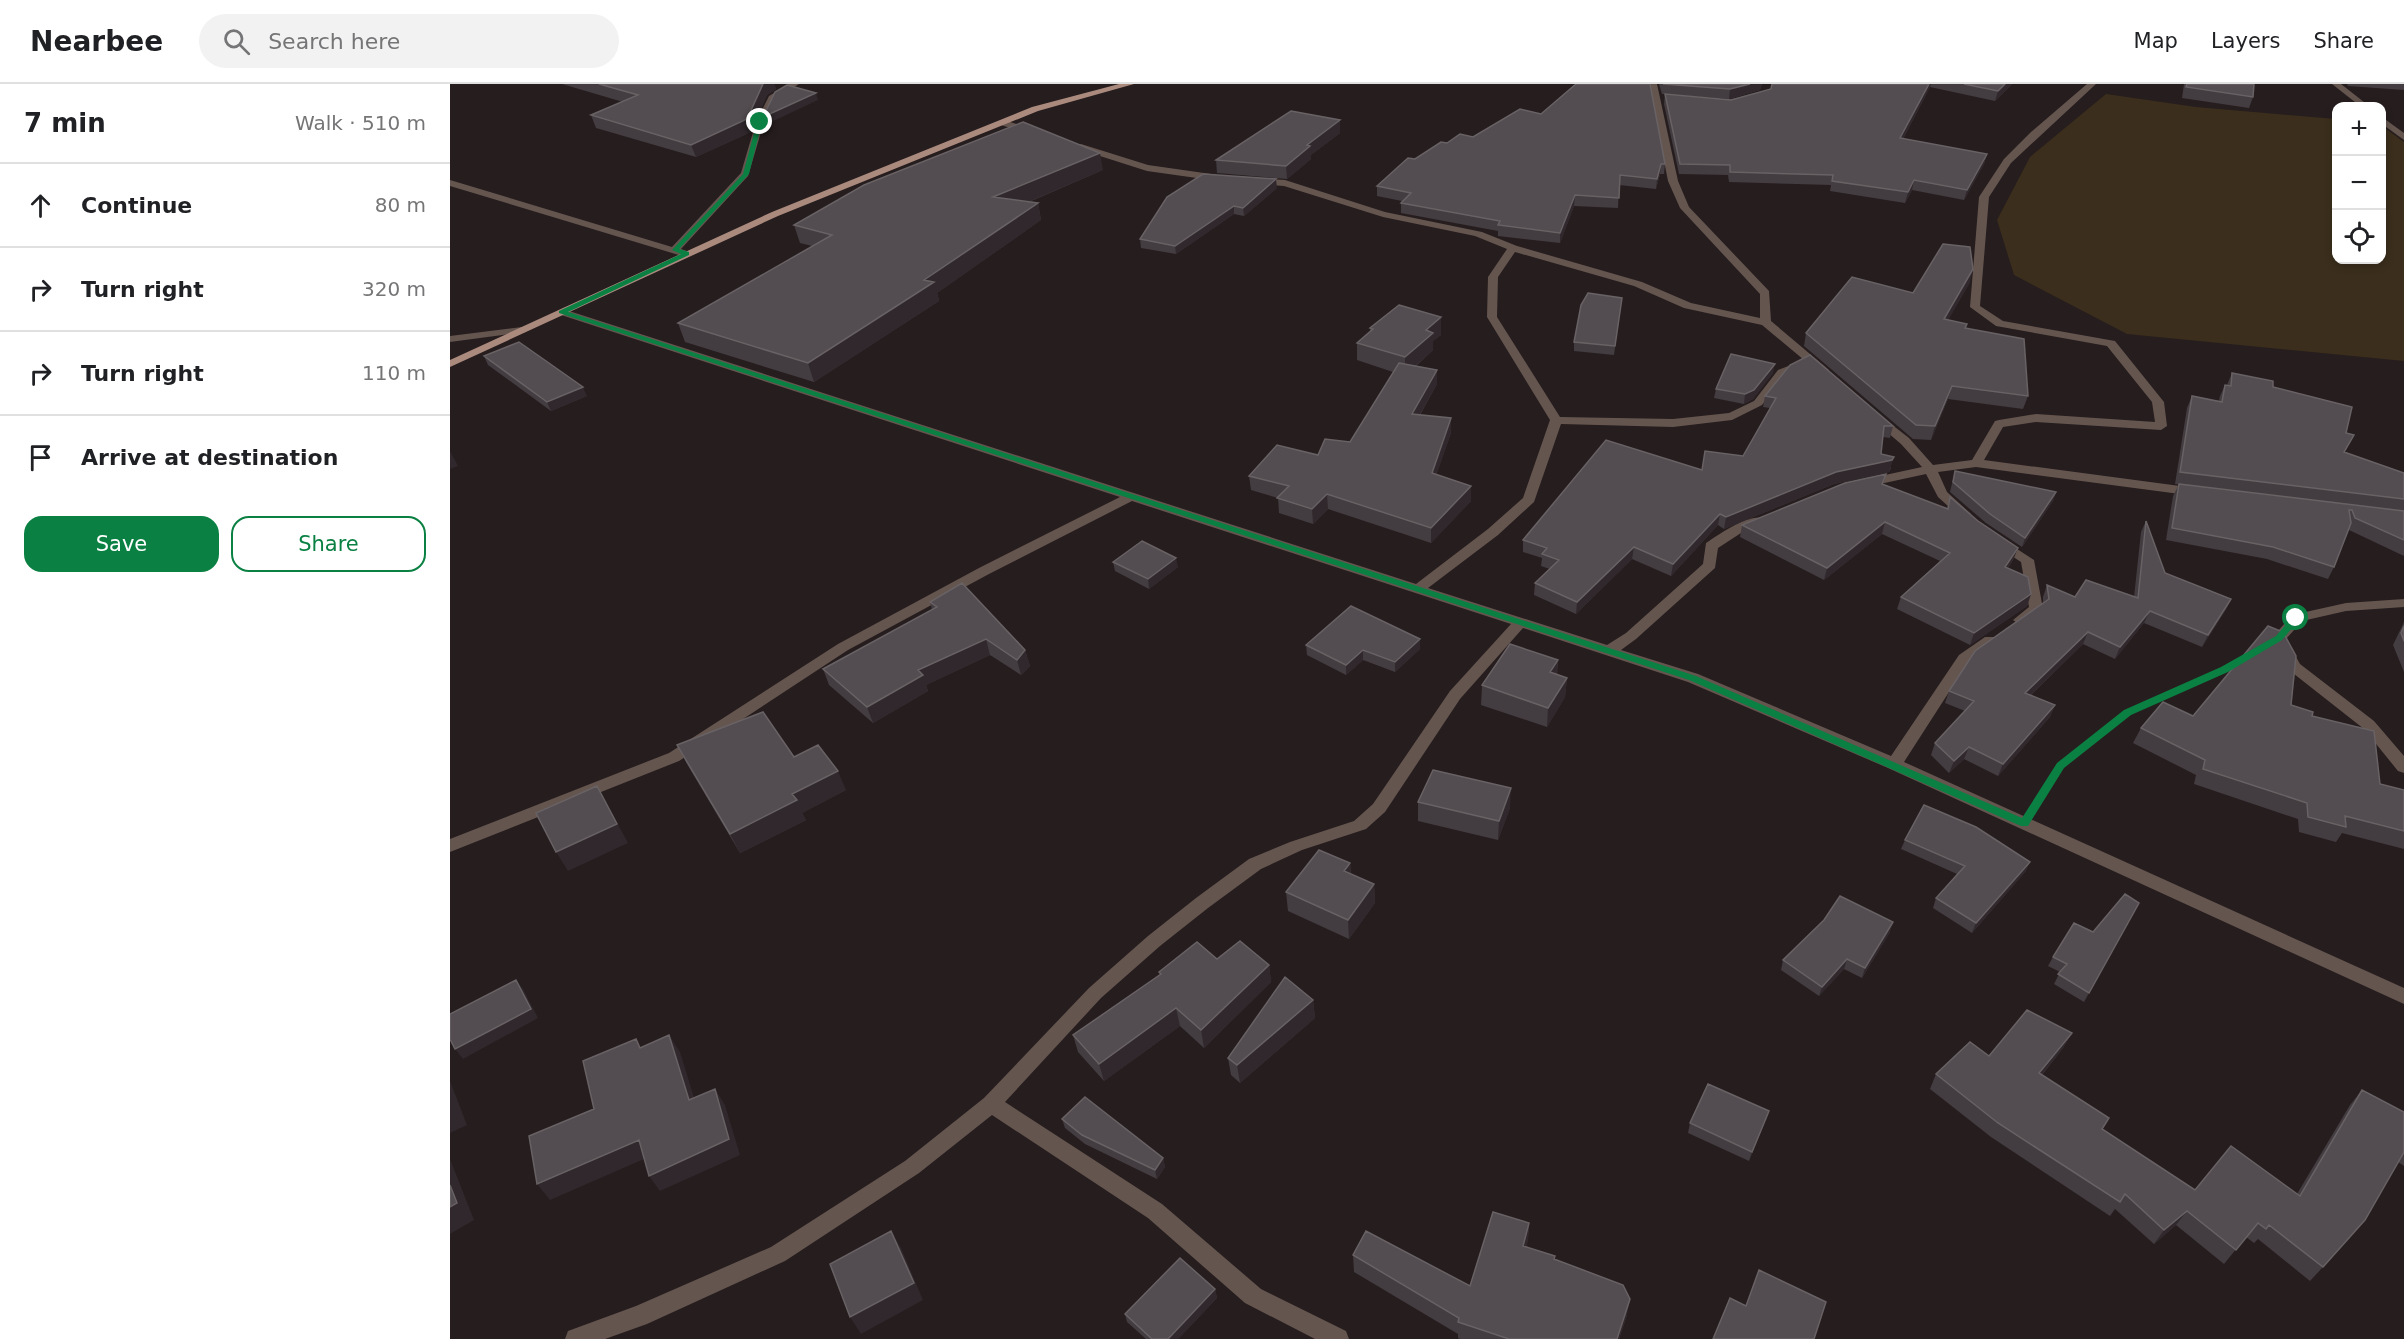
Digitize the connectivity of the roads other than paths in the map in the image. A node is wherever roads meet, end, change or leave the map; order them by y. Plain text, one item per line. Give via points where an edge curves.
1 (795, 84) edge
2 (1130, 84) edge
3 (1653, 84) edge
4 (2092, 84) edge
5 (2336, 84) edge
6 (2360, 102) edge
7 (1004, 123) junction
8 (2386, 123) edge
9 (1043, 136) edge
10 (2404, 137) edge
11 (1074, 145) edge
12 (1228, 179) edge
13 (1251, 181) edge
14 (450, 183) edge
15 (1513, 248) junction
16 (675, 250) junction
17 (686, 254) junction
18 (562, 312) junction
19 (1766, 322) junction
20 (522, 330) junction
21 (450, 339) edge
22 (1810, 359) junction
23 (450, 364) edge
24 (1836, 382) edge
25 (1870, 411) edge
26 (1556, 420) junction
27 (1976, 463) junction
28 (1930, 469) junction
29 (1850, 487) edge
30 (2214, 495) edge
31 (1132, 496) junction
32 (1767, 518) edge
33 (1973, 521) edge
34 (1990, 535) edge
35 (1419, 588) junction
36 (2404, 603) edge
37 (1522, 621) junction
38 (1610, 650) junction
39 (1894, 764) junction
40 (2404, 767) edge
41 (450, 846) edge
42 (2404, 996) edge
43 (991, 1104) junction
44 (576, 1339) edge
45 (1338, 1339) edge

1 - 16 street via 773,96 760,122 746,174
2 - 7 main road via 1062,100
3 - 19 street via 1661,98 1673,181 1685,208 1765,293
4 - 27 street via 2007,160 1984,197 1975,307 2000,324 2111,343 2158,402 2161,426 2036,418 1999,424
5 - 6 street
7 - 9 street
7 - 17 main road via 775,214
8 - 10 street
11 - 12 street via 1147,168
13 - 15 street via 1285,183 1383,214 1478,234
14 - 16 street
15 - 19 street via 1638,284 1688,306
15 - 26 street via 1493,277 1491,317
16 - 17 street
17 - 18 main road
18 - 20 main road
18 - 31 street
19 - 22 street
20 - 21 street
20 - 23 main road
22 - 24 street
22 - 26 street via 1782,372 1758,403 1732,416 1673,423
25 - 28 street
26 - 35 street via 1529,499 1493,532
27 - 28 street
27 - 30 street
28 - 29 street
28 - 33 street via 1942,494
31 - 35 street
31 - 41 street via 843,647 674,757
32 - 38 street via 1736,530 1712,546 1710,565
34 - 39 street via 2027,560 2036,609 1964,658
35 - 37 street
36 - 40 street via 2346,607 2296,618 2279,638 2294,668 2369,725
37 - 38 street
37 - 43 street via 1455,695 1379,808 1360,825 1255,864 1202,903 1095,993
38 - 39 street via 1693,678
39 - 42 street
43 - 44 street via 912,1167 778,1254 639,1316
43 - 45 street via 1155,1211 1252,1296

